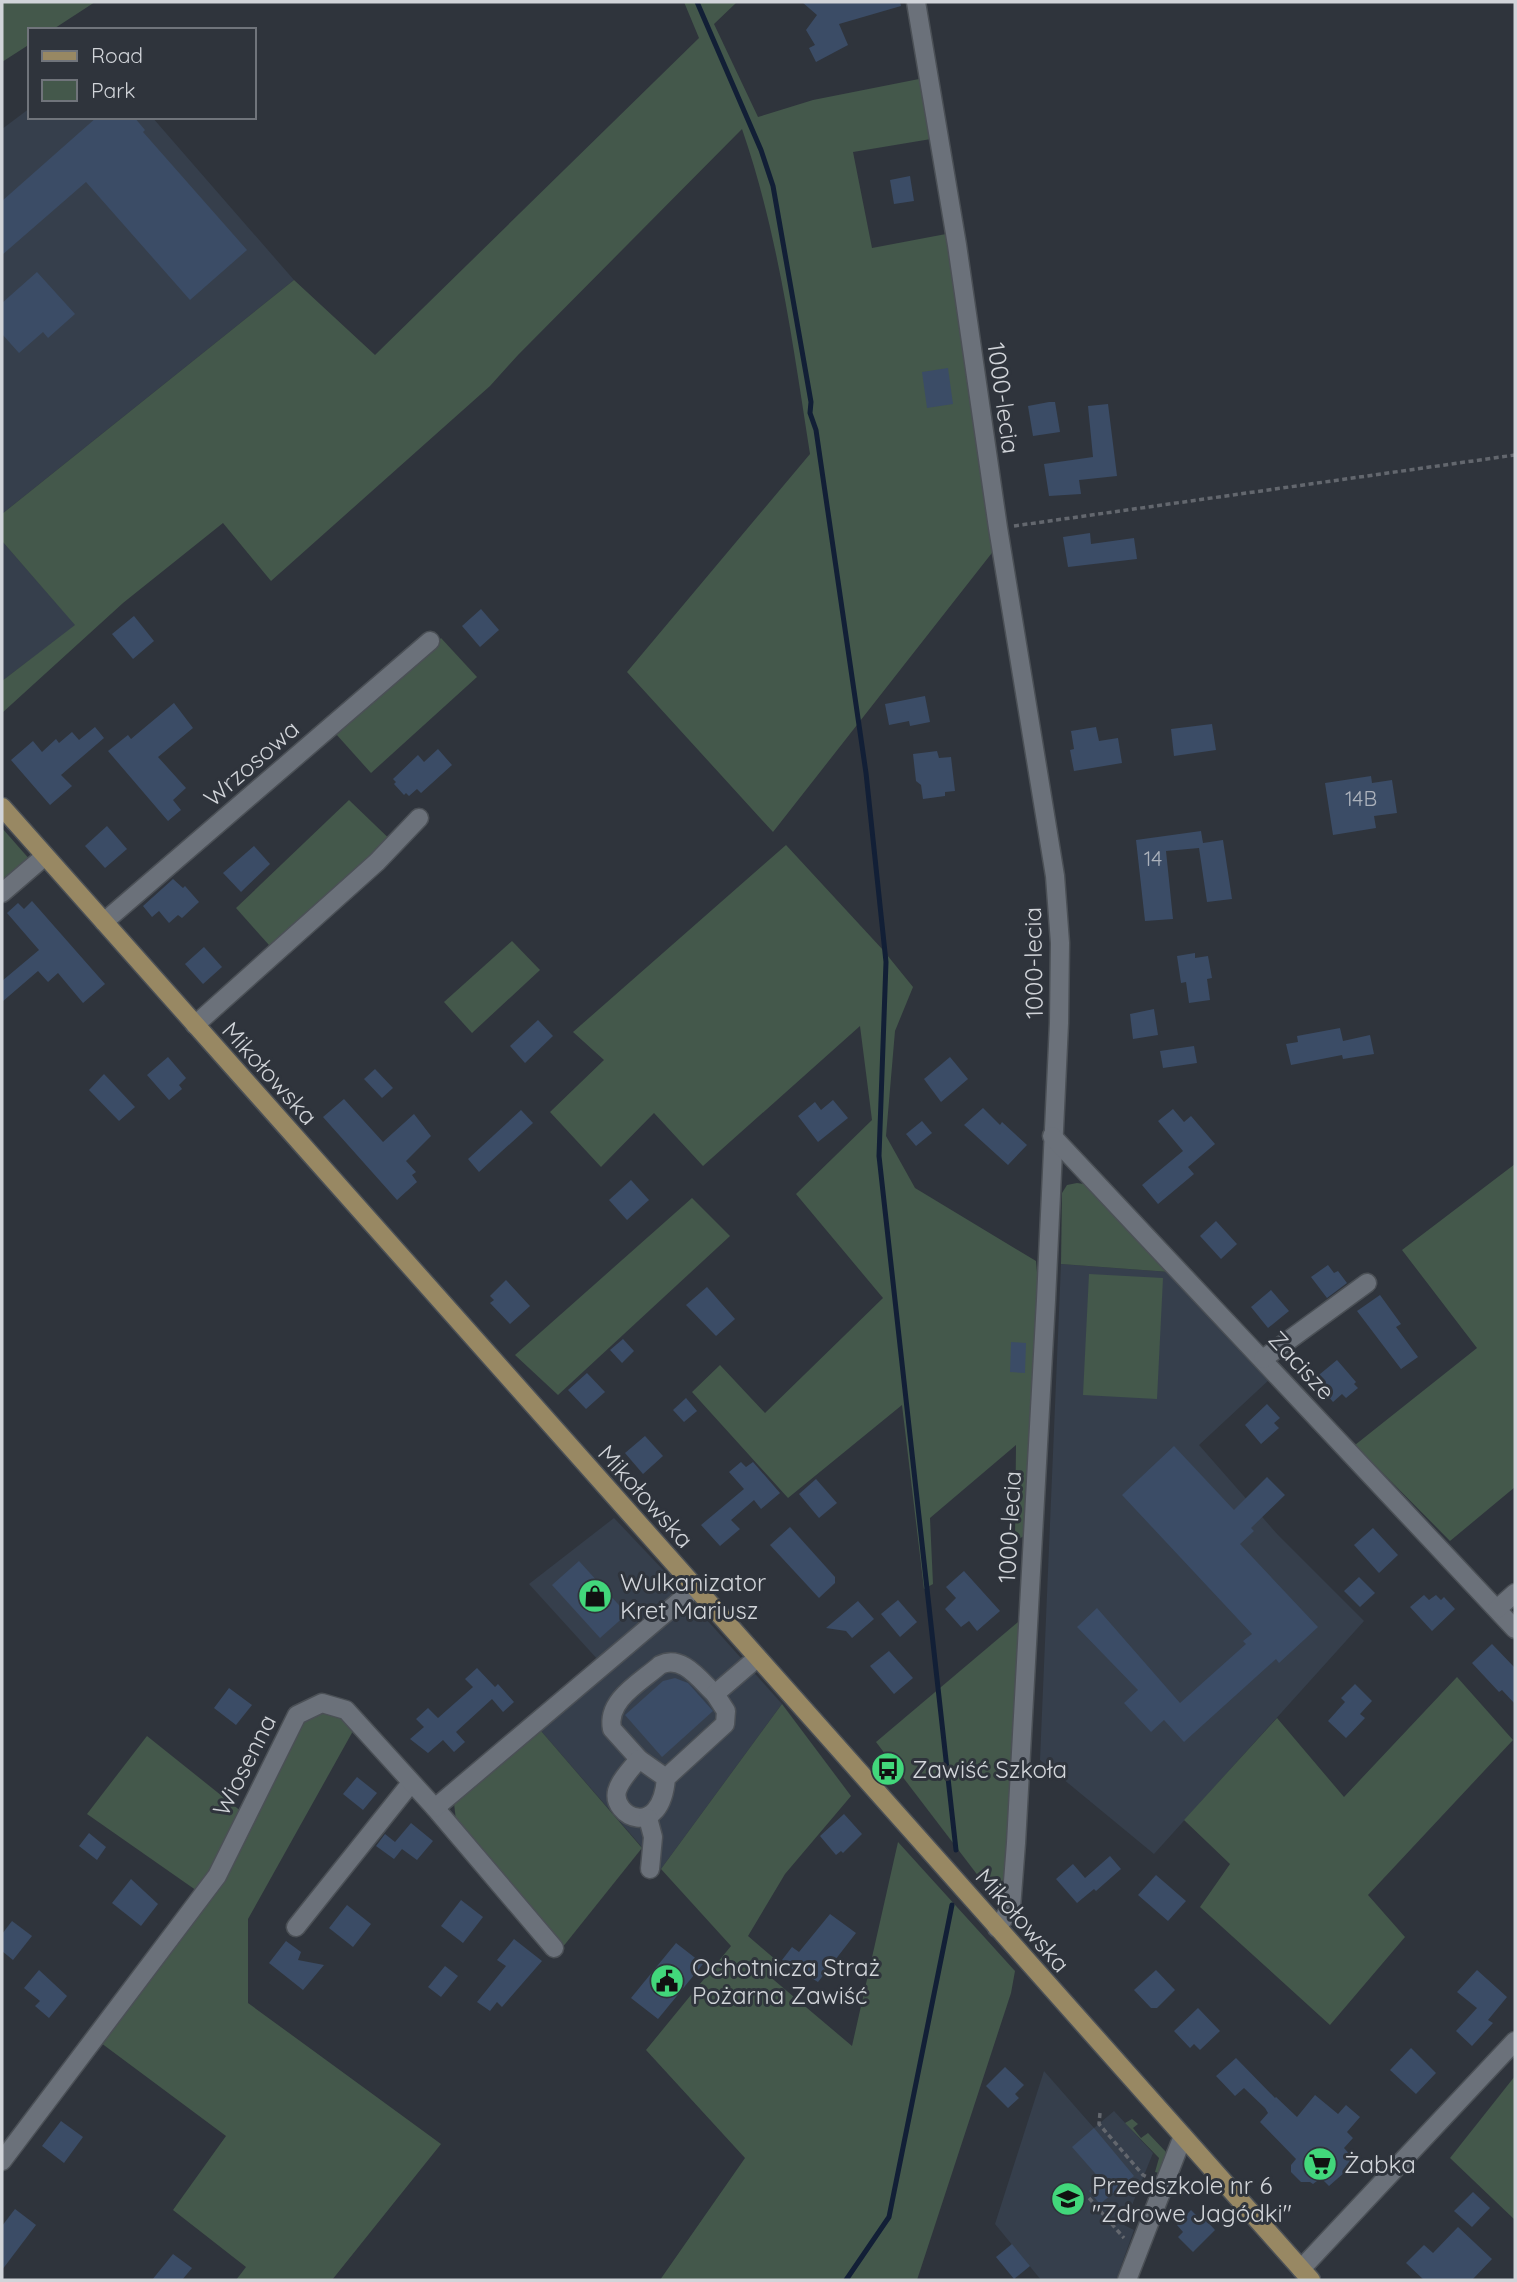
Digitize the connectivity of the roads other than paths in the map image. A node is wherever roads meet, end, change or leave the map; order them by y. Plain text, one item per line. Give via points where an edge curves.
1 (916, 2) edge
2 (430, 641) dead end
3 (2, 807) edge
4 (419, 818) dead end
5 (45, 856) junction
6 (2, 893) edge
7 (104, 922) junction
8 (195, 1025) junction
9 (1052, 1136) junction
10 (1367, 1283) dead end
11 (1263, 1359) junction
12 (695, 1588) junction
13 (1515, 1593) edge
14 (1497, 1609) junction
15 (1515, 1629) edge
16 (757, 1658) junction
17 (715, 1695) junction
18 (639, 1759) junction
19 (666, 1778) junction
20 (411, 1783) junction
21 (435, 1808) junction
22 (648, 1818) junction
23 (650, 1869) dead end
24 (296, 1927) dead end
25 (997, 1928) junction
26 (554, 1948) dead end
27 (1515, 2041) edge
28 (1183, 2136) junction
29 (2, 2161) edge
30 (1306, 2274) edge
31 (1127, 2280) edge

1 - 9 street, 1000-lecia via 1055,876 1060,943
2 - 7 street, Wrzosowa
3 - 5 main road, Mikołowska
4 - 8 street via 377,862
5 - 6 street
5 - 7 main road, Mikołowska
7 - 8 main road, Mikołowska
8 - 12 main road, Mikołowska
9 - 11 street, Zacisze
9 - 25 street, 1000-lecia via 1012,1903
10 - 11 street
11 - 14 street, Zacisze
12 - 16 main road, Mikołowska
12 - 21 street
13 - 14 street
14 - 15 street, Zacisze
16 - 17 street
16 - 25 main road, Mikołowska
17 - 18 street via 683,1665 660,1665 620,1699 612,1714 612,1729
17 - 19 street via 726,1711 724,1724
18 - 19 street
18 - 22 street via 621,1782 618,1802 634,1818
19 - 22 street via 665,1796
20 - 21 street, Wiosenna
20 - 24 street
20 - 29 street, Wiosenna via 346,1710 322,1703 297,1715 216,1876
21 - 26 street, Wiosenna
22 - 23 street via 653,1837
25 - 28 main road, Mikołowska
27 - 30 street
28 - 30 main road, Mikołowska
28 - 31 street

